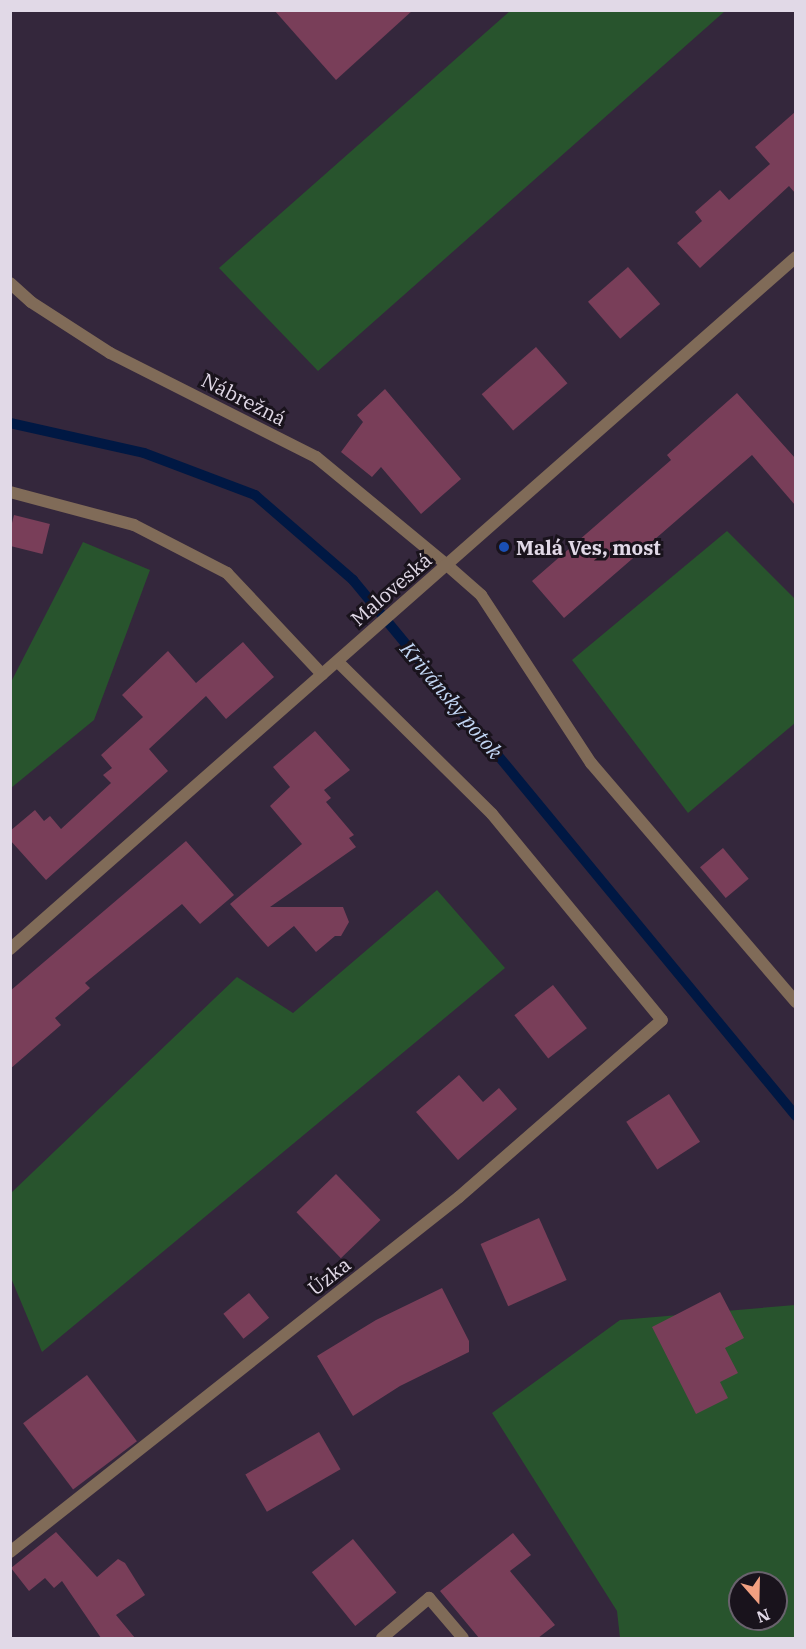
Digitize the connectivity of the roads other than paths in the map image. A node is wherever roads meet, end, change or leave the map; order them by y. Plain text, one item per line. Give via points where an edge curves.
1 (795, 256) edge
2 (10, 283) edge
3 (10, 492) edge
4 (448, 566) junction
5 (338, 662) junction
6 (322, 674) junction
7 (10, 949) edge
8 (795, 1002) edge
9 (10, 1552) edge
10 (382, 1638) edge
11 (462, 1638) edge

1 - 4 street, Maloveská
2 - 4 street, Nábrežná via 31,302 110,353 316,457
3 - 6 street via 134,525 227,573
4 - 5 street, Maloveská
4 - 8 street, Nábrežná via 481,595 591,763
5 - 6 street, Maloveská
5 - 9 street, Úzka via 492,814 662,1020 459,1197
6 - 7 street, Maloveská
10 - 11 street via 429,1598

